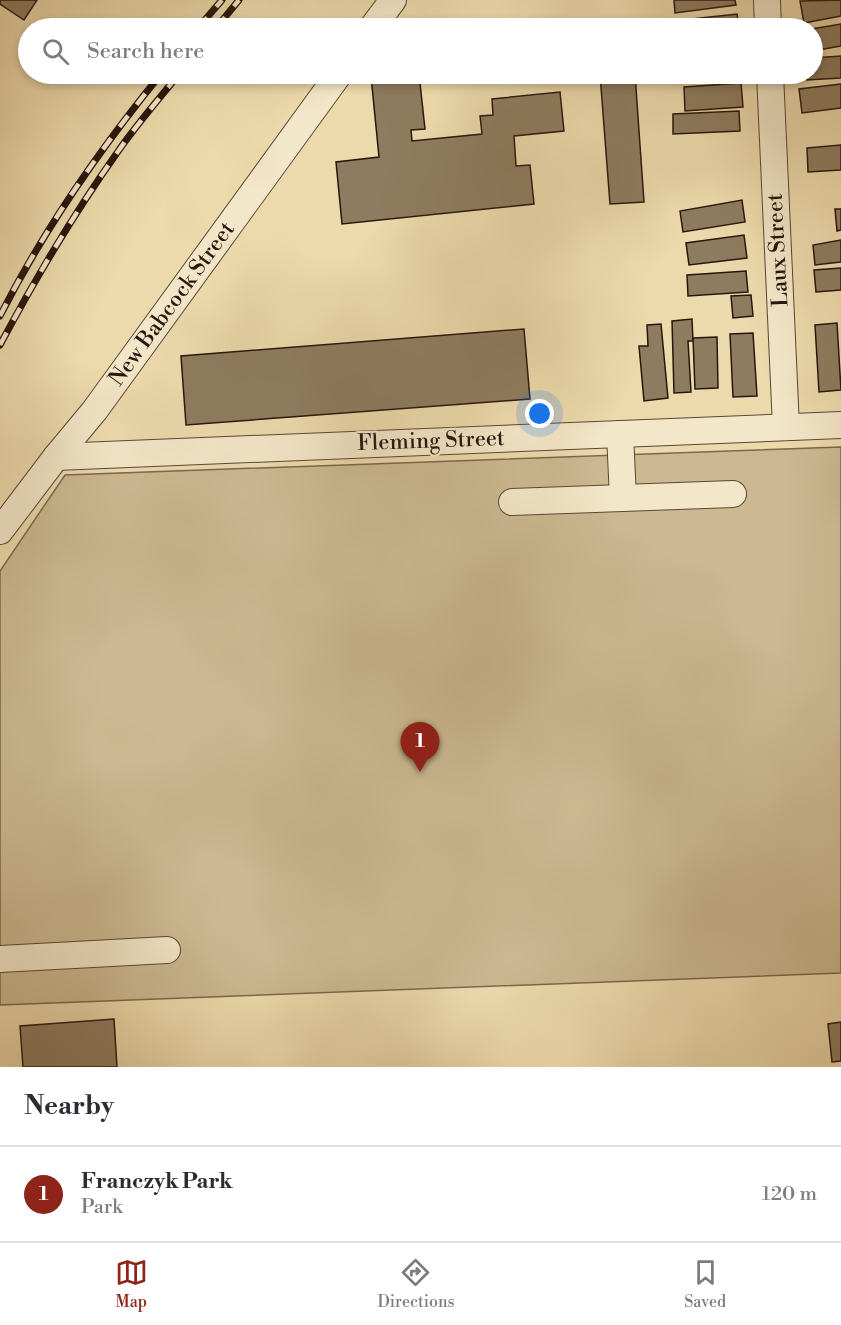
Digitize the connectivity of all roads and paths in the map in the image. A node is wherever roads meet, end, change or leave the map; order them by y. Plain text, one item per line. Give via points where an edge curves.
1 (393, 0) edge
2 (767, 0) edge
3 (380, 18) edge
4 (768, 18) edge
5 (332, 84) edge
6 (770, 84) edge
7 (841, 425) edge
8 (786, 427) junction
9 (620, 434) junction
10 (56, 457) junction
11 (733, 494) dead end
12 (623, 498) junction
13 (512, 501) dead end
14 (0, 531) edge
15 (167, 950) dead end
16 (0, 959) edge

1 - 3 street
2 - 4 street
5 - 10 street, New Babcock Street via 95,410
6 - 8 street, Laux Street
7 - 8 street, Fleming Street
8 - 9 street, Fleming Street
9 - 10 street, Fleming Street
9 - 12 street
10 - 14 street, New Babcock Street
11 - 12 street
12 - 13 street
15 - 16 street

